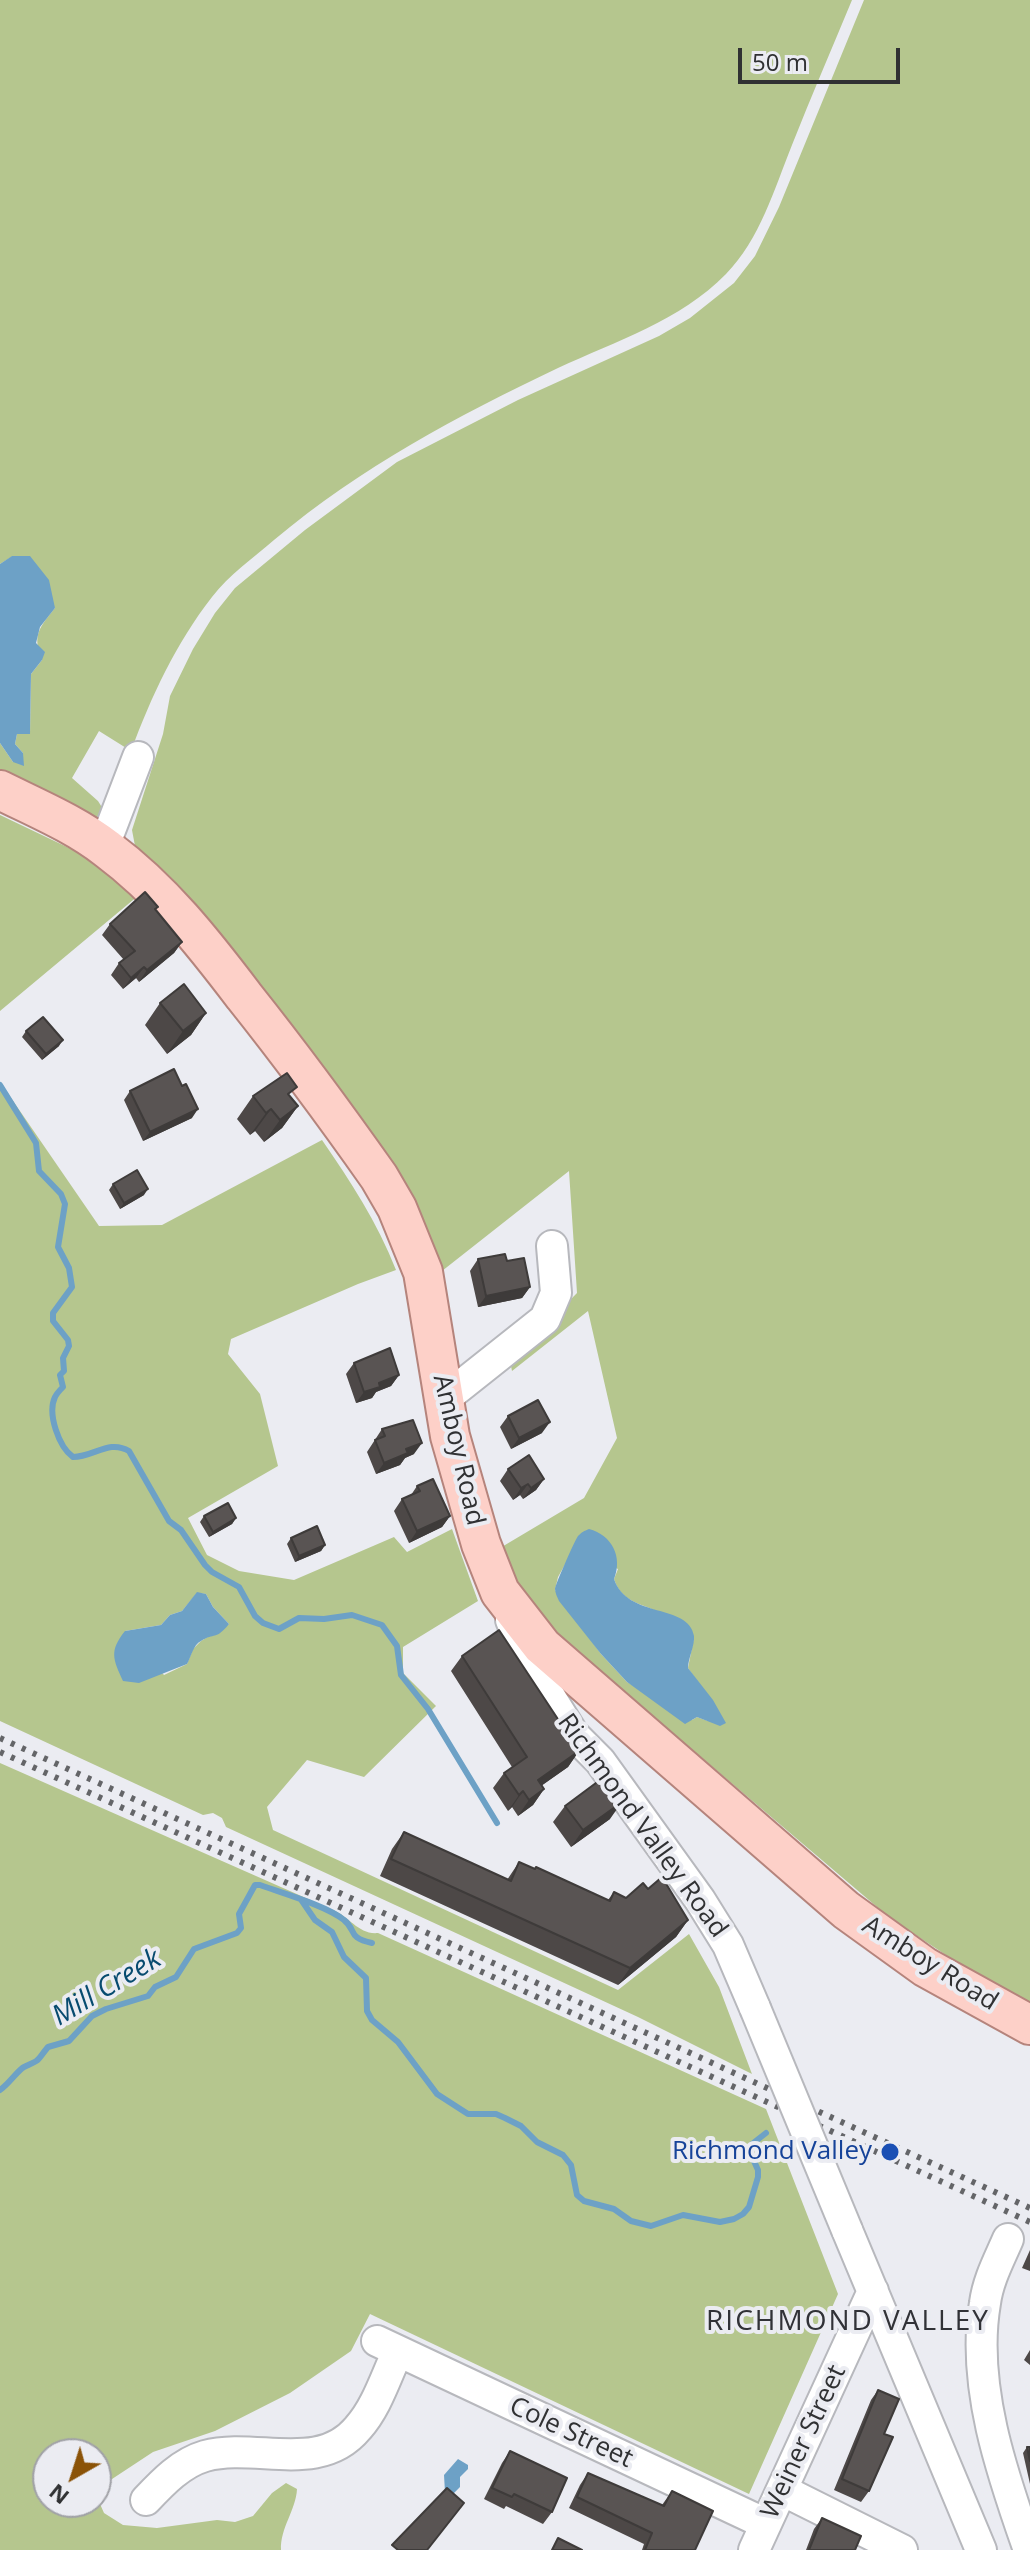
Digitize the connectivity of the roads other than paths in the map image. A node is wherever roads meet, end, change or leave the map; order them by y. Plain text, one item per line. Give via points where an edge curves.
1 (138, 757) dead end
2 (0, 790) edge
3 (104, 846) junction
4 (552, 1246) dead end
5 (443, 1400) junction
6 (500, 1592) junction
7 (622, 1715) junction
8 (600, 1761) junction
9 (1030, 2025) edge
10 (1008, 2239) dead end
11 (873, 2291) junction
12 (782, 2490) junction
13 (146, 2500) dead end
14 (760, 2537) edge
15 (902, 2550) edge
16 (981, 2550) edge
17 (1029, 2550) edge

1 - 3 street
2 - 3 main road, Amboy Road
3 - 5 main road, Amboy Road via 148,883 200,939 379,1177 423,1272
4 - 5 street via 556,1293 545,1319
5 - 6 main road, Amboy Road via 463,1487
6 - 7 main road, Amboy Road via 542,1646
6 - 8 street, Richmond Valley Road via 529,1663 573,1734
7 - 8 street via 599,1742
7 - 9 main road, Amboy Road via 886,1941
8 - 11 street, Richmond Valley Road, bridge via 728,1945
10 - 17 street via 985,2303 985,2386
11 - 12 street, Weiner Street
11 - 16 street, Richmond Valley Road
12 - 14 street, Weiner Street
12 - 15 street
13 - 14 street, Cole Street via 183,2467 205,2456 307,2455 341,2443 370,2411 387,2346

